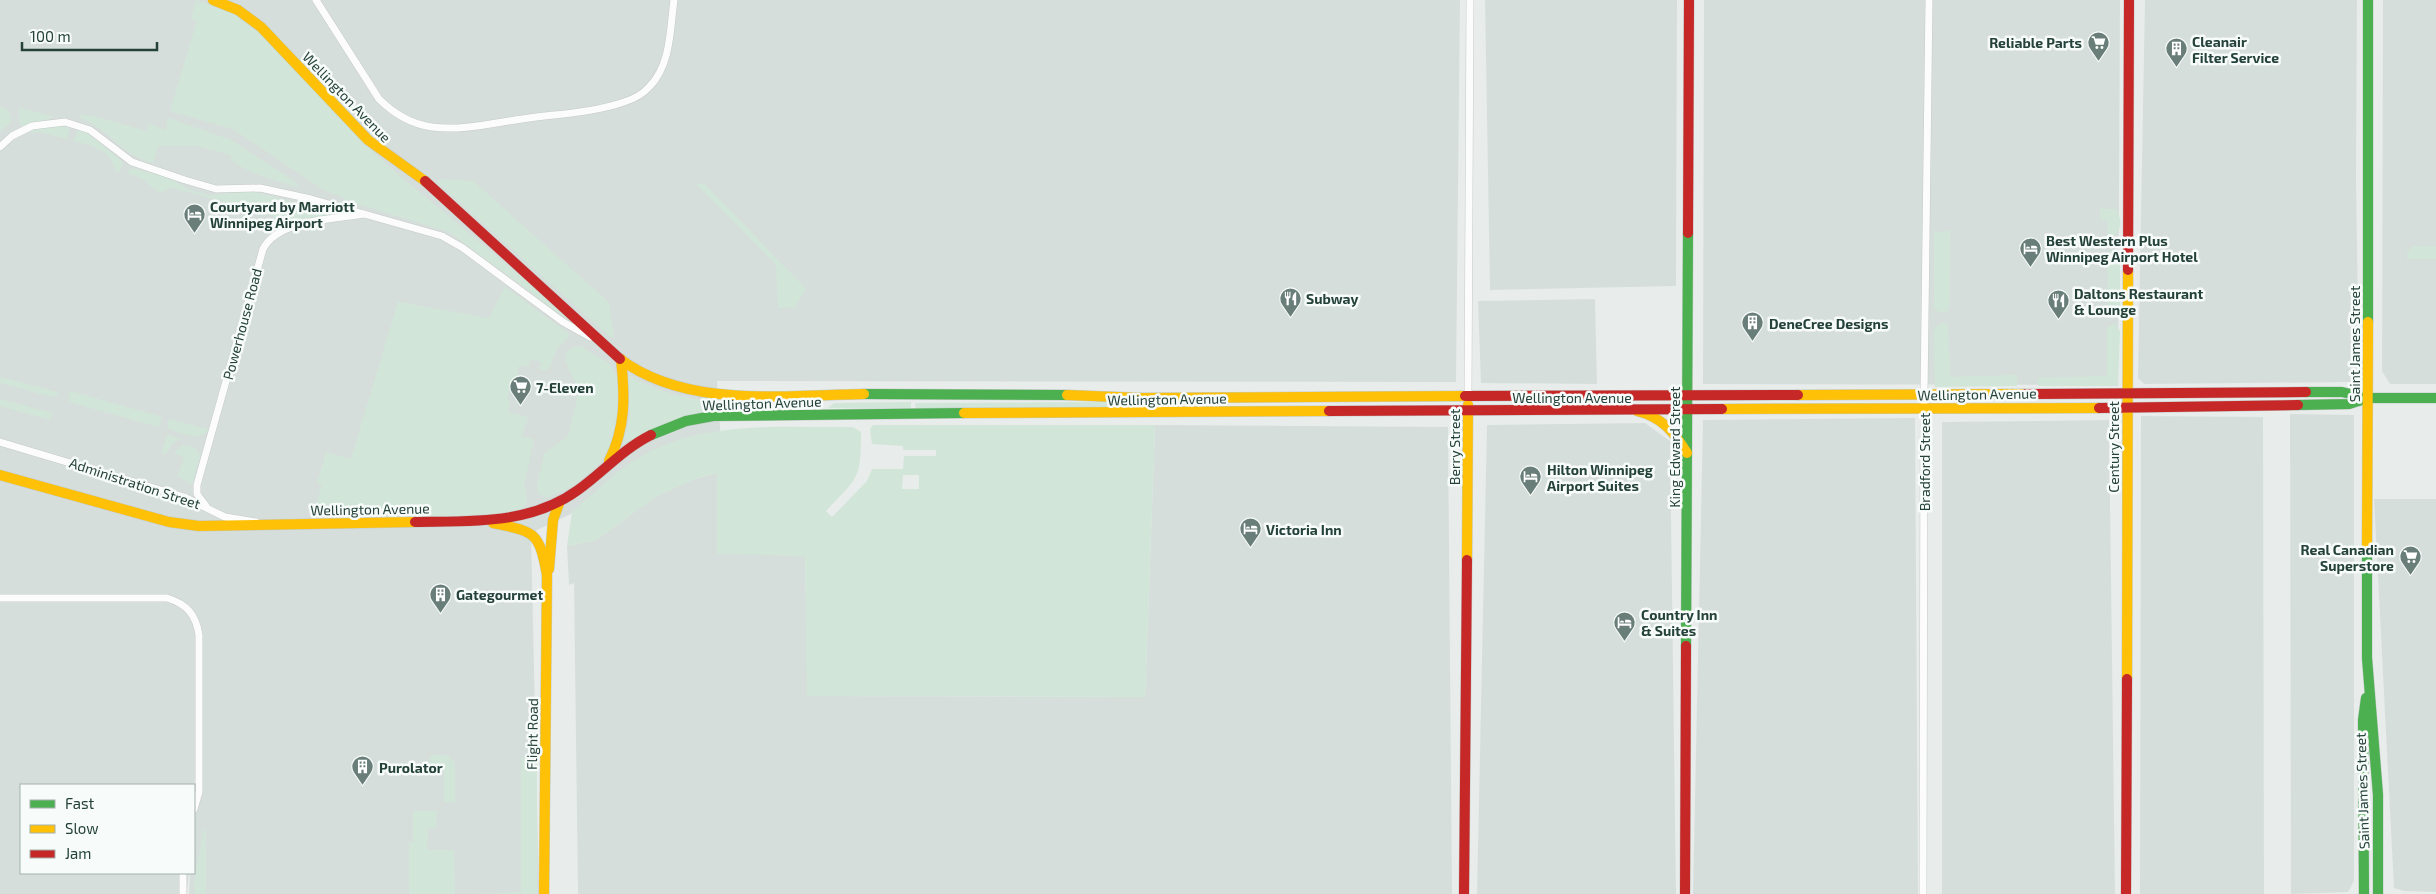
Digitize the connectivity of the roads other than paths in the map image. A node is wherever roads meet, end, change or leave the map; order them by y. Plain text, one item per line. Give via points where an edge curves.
1 (213, 0) edge
2 (316, 0) edge
3 (674, 0) edge
4 (1470, 0) edge
5 (1689, 0) edge
6 (1929, 0) edge
7 (2129, 0) edge
8 (2368, 0) edge
9 (0, 147) edge
10 (366, 214) junction
11 (593, 338) junction
12 (621, 359) junction
13 (2127, 393) junction
14 (1924, 394) junction
15 (1468, 396) junction
16 (1688, 396) junction
17 (1780, 396) junction
18 (1331, 397) junction
19 (1169, 398) junction
20 (2368, 398) junction
21 (2436, 398) edge
22 (2127, 406) junction
23 (1924, 408) junction
24 (1468, 410) junction
25 (1688, 410) junction
26 (1780, 410) junction
27 (1331, 411) junction
28 (1637, 411) junction
29 (1169, 412) junction
30 (0, 442) edge
31 (1687, 454) junction
32 (605, 468) junction
33 (0, 475) edge
34 (560, 501) junction
35 (206, 506) junction
36 (482, 521) junction
37 (270, 524) junction
38 (547, 575) junction
39 (0, 598) edge
40 (2368, 687) junction
41 (195, 806) edge
42 (183, 874) edge
43 (183, 894) edge
44 (544, 894) edge
45 (1464, 894) edge
46 (1685, 894) edge
47 (1923, 894) edge
48 (2126, 894) edge
49 (2364, 894) edge
50 (2378, 894) edge

1 - 11 main road, Wellington Avenue via 238,10 261,26 368,140 428,184 573,314
2 - 3 street via 379,99 393,112 412,122 445,128 588,110 634,98 651,85 661,71
4 - 15 street, Berry Street
5 - 16 main road, King Edward Street
6 - 14 street, Bradford Street
7 - 13 main road, Century Street
8 - 20 main road, Saint James Street
9 - 10 street, Wellington Avenue via 12,136 32,126 65,122 90,130 132,162 185,180 216,189 260,188
10 - 11 street, Wellington Avenue via 442,236 562,322
10 - 35 street, Powerhouse Road via 287,228 274,235 263,249 197,485 197,494
11 - 12 main road, Wellington Avenue
12 - 19 main road, Wellington Avenue via 663,383 690,391 719,394 1022,394
12 - 32 main road via 625,422
13 - 14 main road, Wellington Avenue
13 - 20 main road, Wellington Avenue via 2350,392
13 - 22 main road, Century Street
14 - 17 main road, Wellington Avenue
14 - 23 street, Bradford Street
15 - 16 main road, Wellington Avenue
15 - 18 main road, Wellington Avenue
15 - 24 main road, Berry Street
16 - 17 main road, Wellington Avenue
16 - 25 main road, King Edward Street
17 - 26 main road
18 - 19 main road, Wellington Avenue
18 - 27 main road
19 - 29 main road
20 - 21 main road, Wellington Avenue
20 - 22 main road, Wellington Avenue via 2349,404
20 - 40 main road, Saint James Street
22 - 23 main road, Wellington Avenue
22 - 48 main road, Century Street
23 - 26 main road, Wellington Avenue
23 - 47 street, Bradford Street
24 - 27 main road, Wellington Avenue
24 - 28 main road, Wellington Avenue
24 - 45 main road, Berry Street
25 - 26 main road, Wellington Avenue
25 - 28 main road, Wellington Avenue
25 - 31 main road, King Edward Street
27 - 29 main road, Wellington Avenue
28 - 31 main road via 1650,413 1668,424
29 - 32 main road, Wellington Avenue via 713,416 657,432 633,445
30 - 35 street, Administration Street
31 - 46 main road, King Edward Street
32 - 34 main road, Wellington Avenue
33 - 37 main road, Wellington Avenue via 169,522 200,526
34 - 36 main road, Wellington Avenue via 522,515
34 - 38 main road via 553,520
35 - 37 street, Administration Street via 225,517
36 - 37 main road, Wellington Avenue
36 - 38 main road via 520,528 537,536
38 - 44 main road, Flight Road
39 - 41 street via 160,598 186,606 194,616 199,635 199,792
40 - 49 main road, Saint James Street via 2363,720
40 - 50 main road, Saint James Street via 2378,795
42 - 43 street

